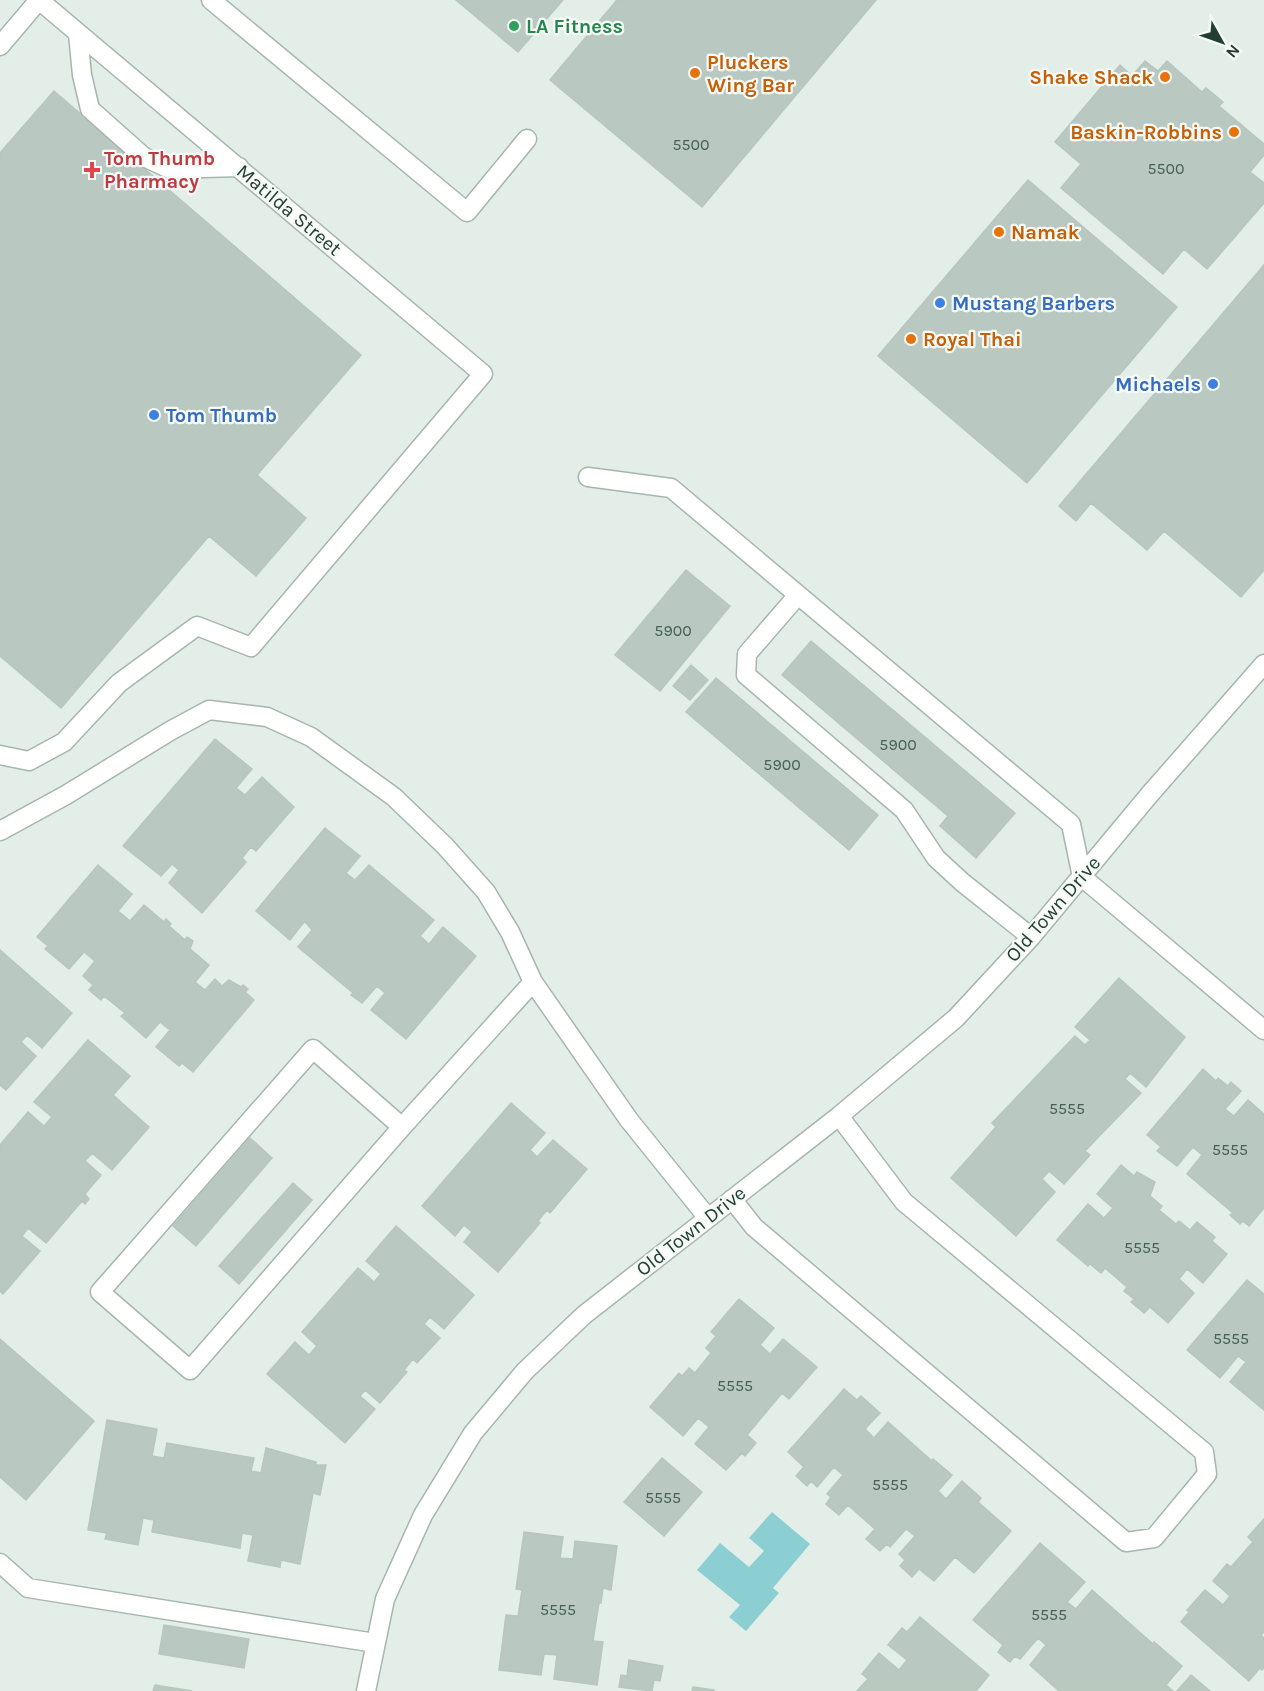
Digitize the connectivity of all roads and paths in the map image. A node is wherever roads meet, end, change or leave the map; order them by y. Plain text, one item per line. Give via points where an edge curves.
1 (39, 0) edge
2 (211, 0) edge
3 (78, 34) junction
4 (0, 46) edge
5 (527, 139) dead end
6 (239, 167) junction
7 (588, 477) dead end
8 (798, 595) junction
9 (1264, 664) edge
10 (0, 754) edge
11 (0, 831) edge
12 (1082, 877) junction
13 (1031, 937) junction
14 (533, 982) junction
15 (1264, 1030) edge
16 (839, 1116) junction
17 (402, 1127) junction
18 (732, 1199) junction
19 (708, 1218) junction
20 (0, 1563) edge
21 (375, 1643) junction
22 (366, 1691) edge

1 - 3 street, Matilda Street
1 - 4 street
2 - 5 street via 467,212
3 - 6 street, Matilda Street
3 - 6 street via 90,109 135,150 170,169
6 - 10 street, Matilda Street via 483,374 251,647 198,626 119,683 64,742 29,761
7 - 8 street via 671,488
8 - 12 street via 1071,824
8 - 13 street via 747,654 746,675 904,810 936,858
9 - 12 street, Old Town Drive
11 - 14 street via 209,710 267,717 311,737 394,797 445,846 486,892
12 - 13 street, Old Town Drive
12 - 15 street
13 - 16 street, Old Town Drive via 956,1018
14 - 17 street
14 - 19 street via 629,1120
16 - 18 street, Old Town Drive
16 - 18 street via 904,1202 1204,1452 1207,1474 1154,1538 1126,1542 754,1227
17 - 17 street via 190,1370 100,1292 313,1049
18 - 19 street, Old Town Drive
19 - 21 street, Old Town Drive via 584,1315 525,1371 473,1433 423,1515 385,1599
20 - 21 street via 28,1588
21 - 22 street, Old Town Drive

